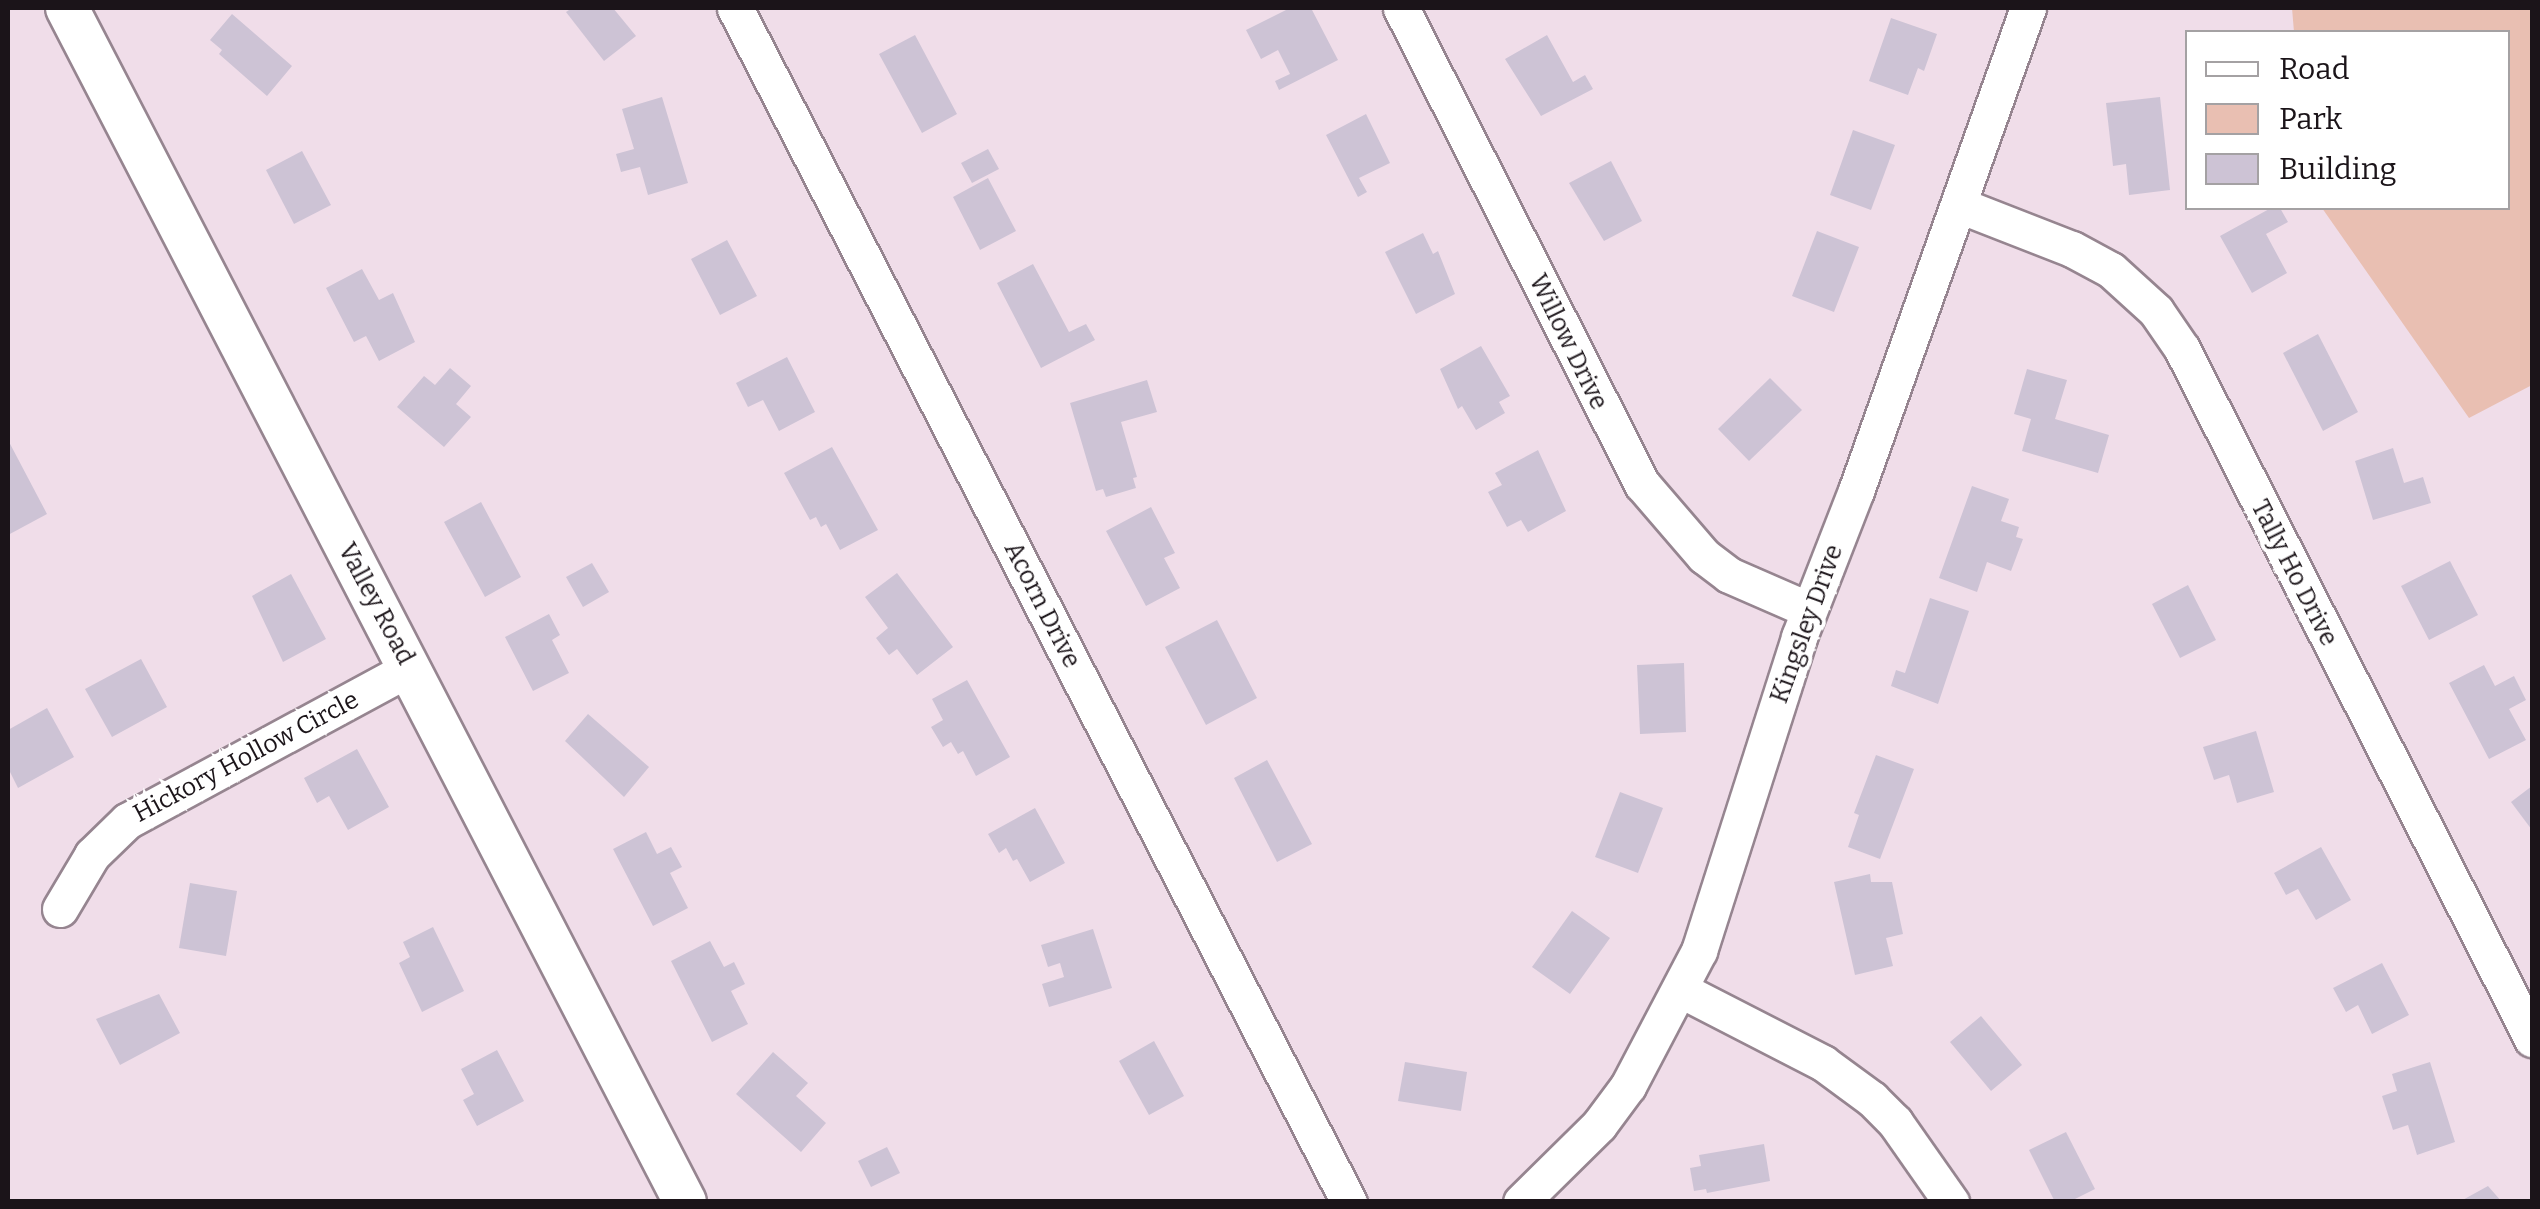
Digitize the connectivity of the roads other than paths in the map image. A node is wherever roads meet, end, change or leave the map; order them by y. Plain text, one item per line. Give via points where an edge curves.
1 (67, 8) edge
2 (736, 8) edge
3 (1401, 8) edge
4 (2028, 8) edge
5 (1959, 205) junction
6 (1809, 610) junction
7 (410, 668) junction
8 (60, 909) dead end
9 (1681, 990) junction
10 (2532, 1039) edge
11 (684, 1202) edge
12 (1349, 1202) edge
13 (1521, 1202) edge
14 (1951, 1202) edge

1 - 7 street, Valley Road
2 - 12 street, Acorn Drive
3 - 6 street, Willow Drive via 1642,484 1704,556 1730,575
4 - 5 street, Kingsley Drive
5 - 6 street, Kingsley Drive
5 - 10 street, Tally Ho Drive via 2072,249 2111,270 2156,311 2182,349
6 - 9 street, Kingsley Drive via 1715,906
7 - 8 street, Hickory Hollow Circle via 111,832
7 - 11 street, Valley Road
9 - 13 street, Kingsley Drive via 1647,1056 1599,1125
9 - 14 street via 1823,1062 1872,1099 1896,1122

